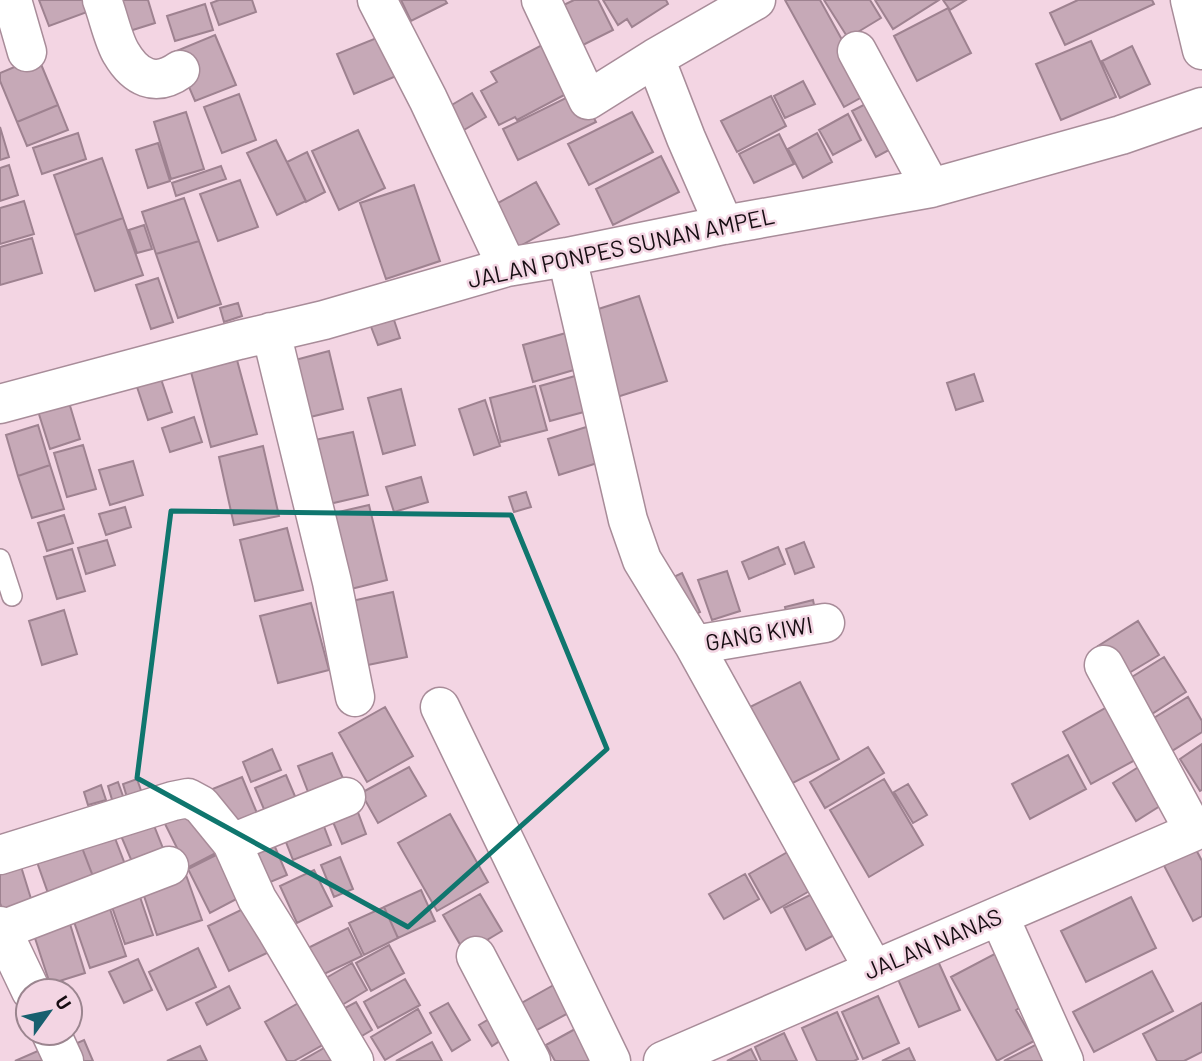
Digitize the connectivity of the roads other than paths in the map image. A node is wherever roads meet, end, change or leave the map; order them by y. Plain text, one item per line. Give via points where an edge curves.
1 (12, 0) edge
2 (103, 0) edge
3 (377, 0) edge
4 (541, 0) edge
5 (756, 0) edge
6 (1190, 0) edge
7 (1202, 50) edge
8 (857, 51) dead end
9 (27, 52) dead end
10 (655, 58) junction
11 (180, 70) dead end
12 (1202, 107) edge
13 (931, 188) junction
14 (724, 225) junction
15 (567, 257) junction
16 (507, 267) junction
17 (271, 332) junction
18 (2, 398) edge
19 (0, 559) edge
20 (12, 596) dead end
21 (825, 622) dead end
22 (694, 645) junction
23 (1104, 665) dead end
24 (355, 697) dead end
25 (440, 707) dead end
26 (346, 797) dead end
27 (1198, 830) edge
28 (232, 843) junction
29 (0, 855) edge
30 (169, 866) dead end
31 (999, 916) junction
32 (1, 928) edge
33 (475, 956) dead end
34 (874, 970) junction
35 (24, 977) edge
36 (354, 1061) edge
37 (531, 1061) edge
38 (611, 1061) edge
39 (663, 1061) edge
40 (1064, 1061) edge

1 - 9 street
2 - 11 street via 119,51 133,69 148,79 171,77
3 - 16 street
4 - 10 street via 588,100
5 - 10 street
6 - 7 street
8 - 13 street
10 - 14 street
12 - 13 street, JALAN PONPES SUNAN AMPEL via 1121,135
13 - 14 street, JALAN PONPES SUNAN AMPEL
14 - 15 street, JALAN PONPES SUNAN AMPEL
15 - 16 street, JALAN PONPES SUNAN AMPEL
15 - 22 street via 628,520 642,560
16 - 17 street, JALAN PONPES SUNAN AMPEL
17 - 18 street, JALAN PONPES SUNAN AMPEL via 29,398
17 - 24 street
19 - 20 lane
21 - 22 street, GANG KIWI
22 - 34 street
23 - 27 street
25 - 38 street
26 - 28 street
27 - 31 street, JALAN NANAS
28 - 29 street via 201,805 188,798
28 - 36 street via 257,899
30 - 32 street
31 - 34 street, JALAN NANAS
31 - 40 street
32 - 35 street
33 - 37 street
34 - 39 street, JALAN NANAS

